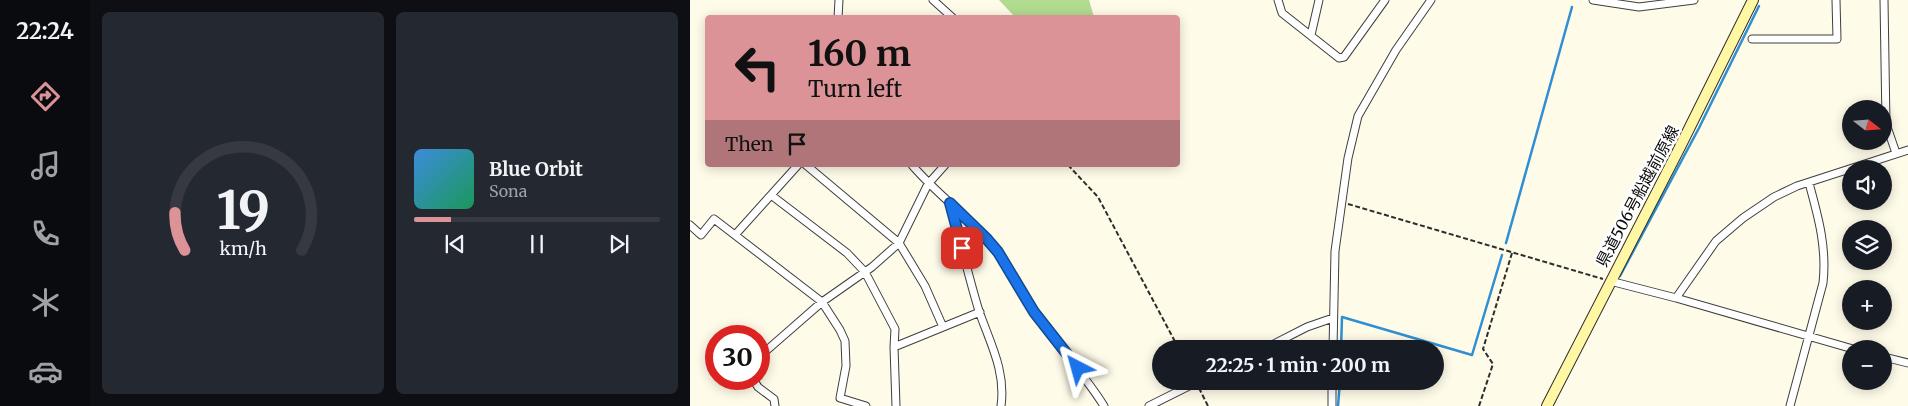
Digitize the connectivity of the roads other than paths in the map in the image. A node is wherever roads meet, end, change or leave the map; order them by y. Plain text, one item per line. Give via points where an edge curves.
1 (839, 0) edge
2 (933, 0) edge
3 (1278, 0) edge
4 (1319, 0) edge
5 (1385, 0) edge
6 (1431, 0) edge
7 (1593, 0) edge
8 (1694, 0) edge
9 (1752, 0) edge
10 (1836, 0) edge
11 (1884, 0) edge
12 (838, 15) edge
13 (950, 15) edge
14 (1311, 35) junction
15 (1752, 39) dead end
16 (1908, 150) edge
17 (1896, 153) junction
18 (796, 167) edge
19 (808, 167) edge
20 (914, 167) edge
21 (943, 167) edge
22 (1809, 183) junction
23 (928, 184) junction
24 (771, 194) junction
25 (950, 203) junction
26 (690, 225) edge
27 (735, 235) junction
28 (899, 243) junction
29 (865, 272) junction
30 (1610, 281) junction
31 (1676, 298) junction
32 (822, 302) junction
33 (980, 312) junction
34 (1333, 318) junction
35 (942, 327) junction
36 (1808, 336) junction
37 (1282, 340) edge
38 (1333, 340) edge
39 (1842, 346) edge
40 (770, 347) edge
41 (894, 347) junction
42 (1892, 359) edge
43 (1908, 363) edge
44 (762, 390) edge
45 (1182, 390) edge
46 (1332, 390) edge
47 (776, 406) edge
48 (866, 406) edge
49 (896, 406) edge
50 (1000, 406) edge
51 (1104, 406) edge
52 (1149, 406) edge
53 (1332, 406) edge
54 (1547, 406) edge
55 (1790, 406) edge

1 - 12 street
2 - 13 street
3 - 14 street via 1282,13
4 - 14 street
5 - 14 street via 1344,57 1339,58
6 - 34 street via 1388,62 1358,116 1341,202 1335,251
7 - 8 street via 1639,7
9 - 30 main road, 県道506号船越前原線 via 1675,158
10 - 15 street via 1837,39
11 - 17 street via 1886,124
16 - 17 street
17 - 22 street
18 - 24 street
19 - 28 street
20 - 23 street
21 - 23 street
22 - 31 street via 1774,197 1742,218 1716,241
22 - 36 street via 1823,236 1825,266
23 - 25 street
23 - 28 street
24 - 27 street
24 - 29 street via 847,253
25 - 33 street
25 - 51 street via 998,252 1034,312
26 - 27 street via 701,235 714,220
27 - 32 street
28 - 29 street
28 - 35 street via 928,293
29 - 32 street
29 - 41 street via 894,328
30 - 31 street
30 - 54 main road, 県道506号船越前原線
31 - 36 street
32 - 40 street
32 - 48 street via 845,341 846,366 840,398
33 - 35 street
33 - 50 street via 1000,366
34 - 37 street
34 - 38 street
35 - 41 street
36 - 39 street
36 - 55 street
41 - 49 street
42 - 43 street
44 - 47 street via 774,400
45 - 52 street
46 - 53 street

